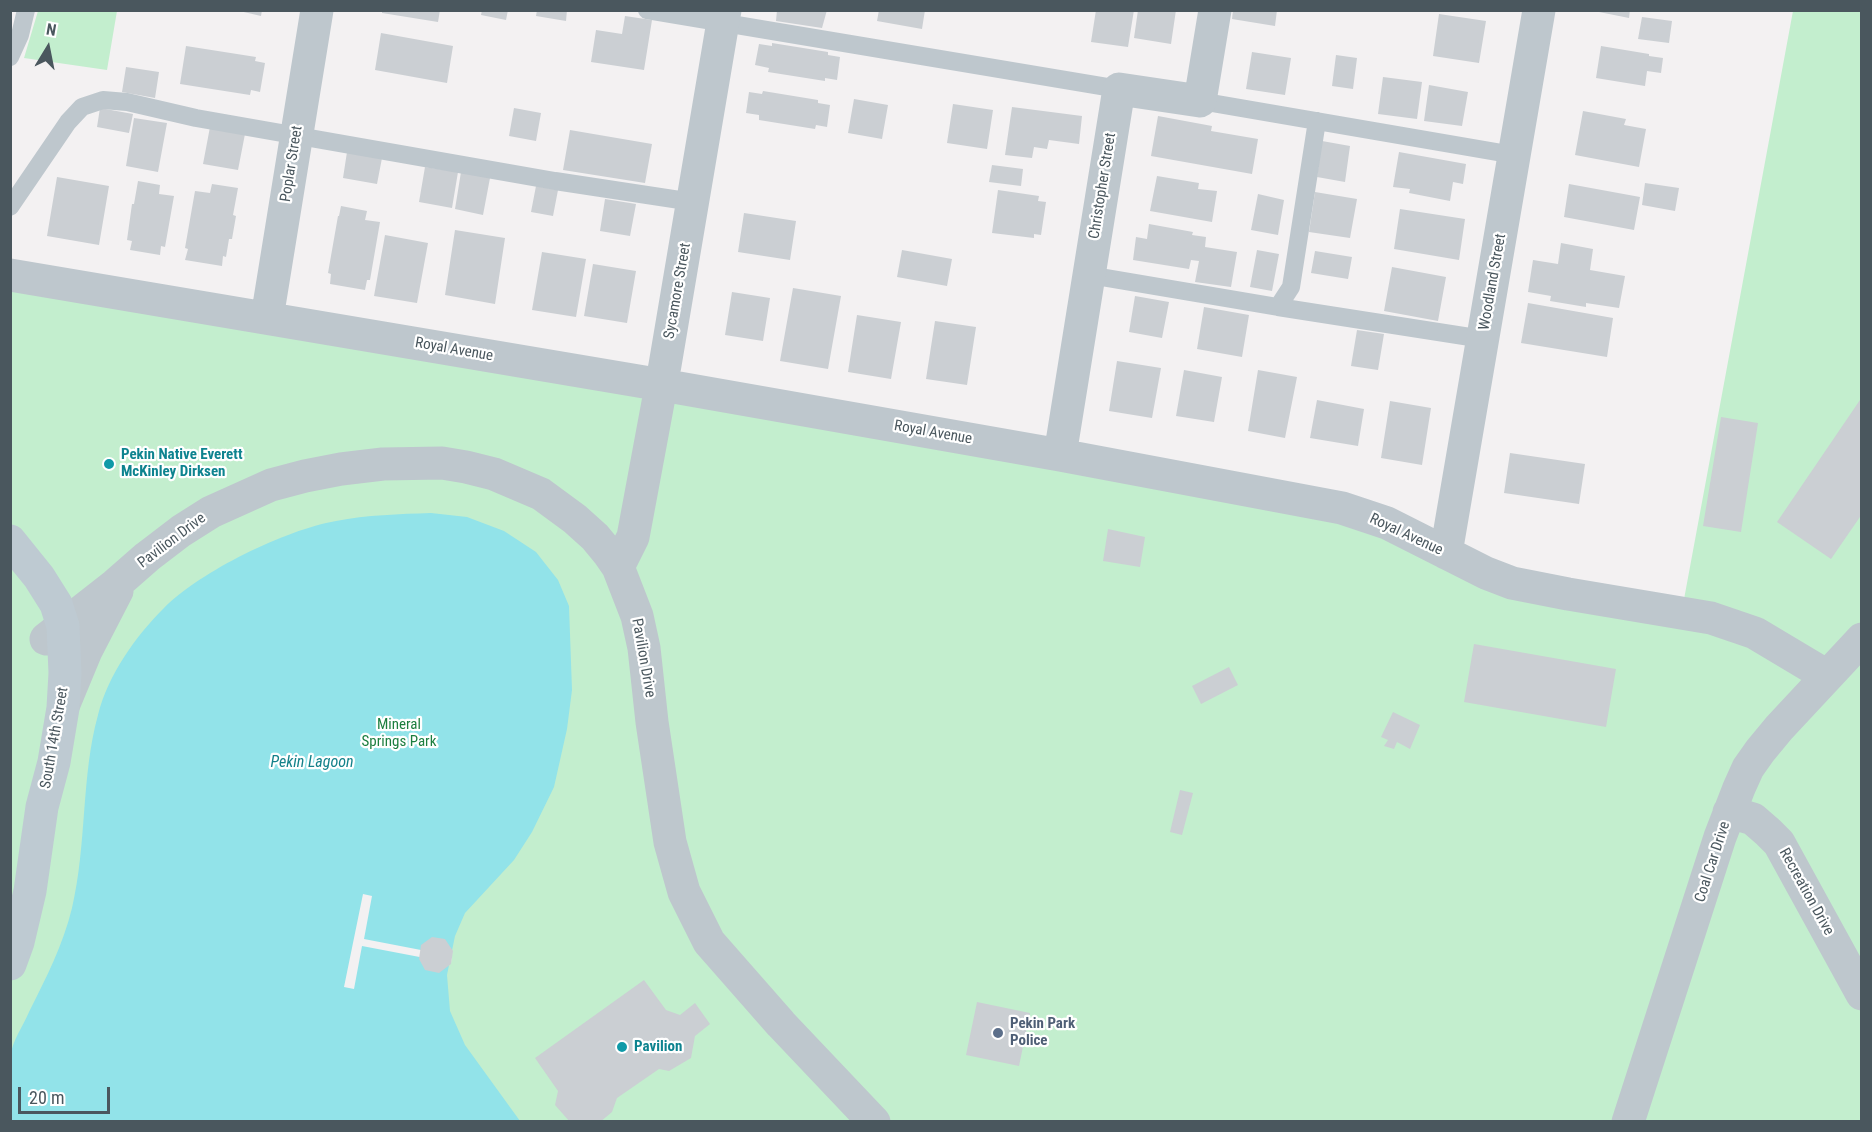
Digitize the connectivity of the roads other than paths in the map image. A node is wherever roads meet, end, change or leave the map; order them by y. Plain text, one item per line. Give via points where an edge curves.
1 (26, 10) edge
2 (317, 10) edge
3 (647, 10) edge
4 (1215, 10) edge
5 (1539, 10) edge
6 (724, 17) edge
7 (10, 57) edge
8 (1119, 88) junction
9 (1200, 101) junction
10 (1317, 121) junction
11 (297, 135) junction
12 (1515, 155) junction
13 (693, 202) junction
14 (10, 207) edge
15 (10, 275) edge
16 (1089, 275) junction
17 (1278, 306) junction
18 (267, 318) junction
19 (1483, 339) junction
20 (662, 385) junction
21 (1060, 455) junction
22 (10, 541) edge
23 (1446, 553) junction
24 (10, 566) edge
25 (618, 567) junction
26 (130, 572) junction
27 (55, 633) junction
28 (1862, 639) edge
29 (1827, 676) junction
30 (63, 708) junction
31 (42, 807) junction
32 (1729, 812) junction
33 (20, 889) edge
34 (10, 964) edge
35 (1862, 994) edge
36 (874, 1122) edge
37 (1628, 1122) edge

1 - 7 lane
2 - 11 street, Poplar Street
3 - 6 lane
4 - 9 street
5 - 12 street, Woodland Street
6 - 8 lane
6 - 13 street, Sycamore Street
8 - 9 street
8 - 16 street, Christopher Street
9 - 10 lane
10 - 12 lane
10 - 17 lane via 1291,287
11 - 13 lane
11 - 14 lane via 103,100 82,107 68,122
11 - 18 street, Poplar Street
12 - 19 street, Woodland Street
13 - 20 street, Sycamore Street
15 - 18 street, Royal Avenue
16 - 17 lane
16 - 21 street, Christopher Street
17 - 19 lane
18 - 20 street, Royal Avenue
19 - 23 street, Woodland Street
20 - 21 street, Royal Avenue
20 - 25 street, Sycamore Street via 633,537
21 - 23 street, Royal Avenue via 1342,508 1387,523
22 - 27 main road, South 14th Street via 56,604
23 - 29 street, Royal Avenue via 1512,583 1711,618 1755,633
24 - 27 main road, South 14th Street
25 - 26 street, Pavilion Drive via 595,537 541,494 494,474 441,463 341,469 271,485 211,512
25 - 36 street, Pavilion Drive via 637,616 644,648 670,842 684,892 709,942
26 - 27 street, Pavilion Drive
26 - 30 street, Pavilion Drive via 101,620
27 - 30 main road, South 14th Street via 65,673
27 - 31 main road, South 14th Street via 41,762
28 - 29 street, Coal Car Drive
29 - 32 street, Coal Car Drive via 1760,751
30 - 31 main road, South 14th Street
31 - 33 main road, South 14th Street
32 - 35 street, Recreation Drive via 1753,819 1779,843
32 - 37 street, Coal Car Drive
33 - 34 main road, South 14th Street via 18,942

